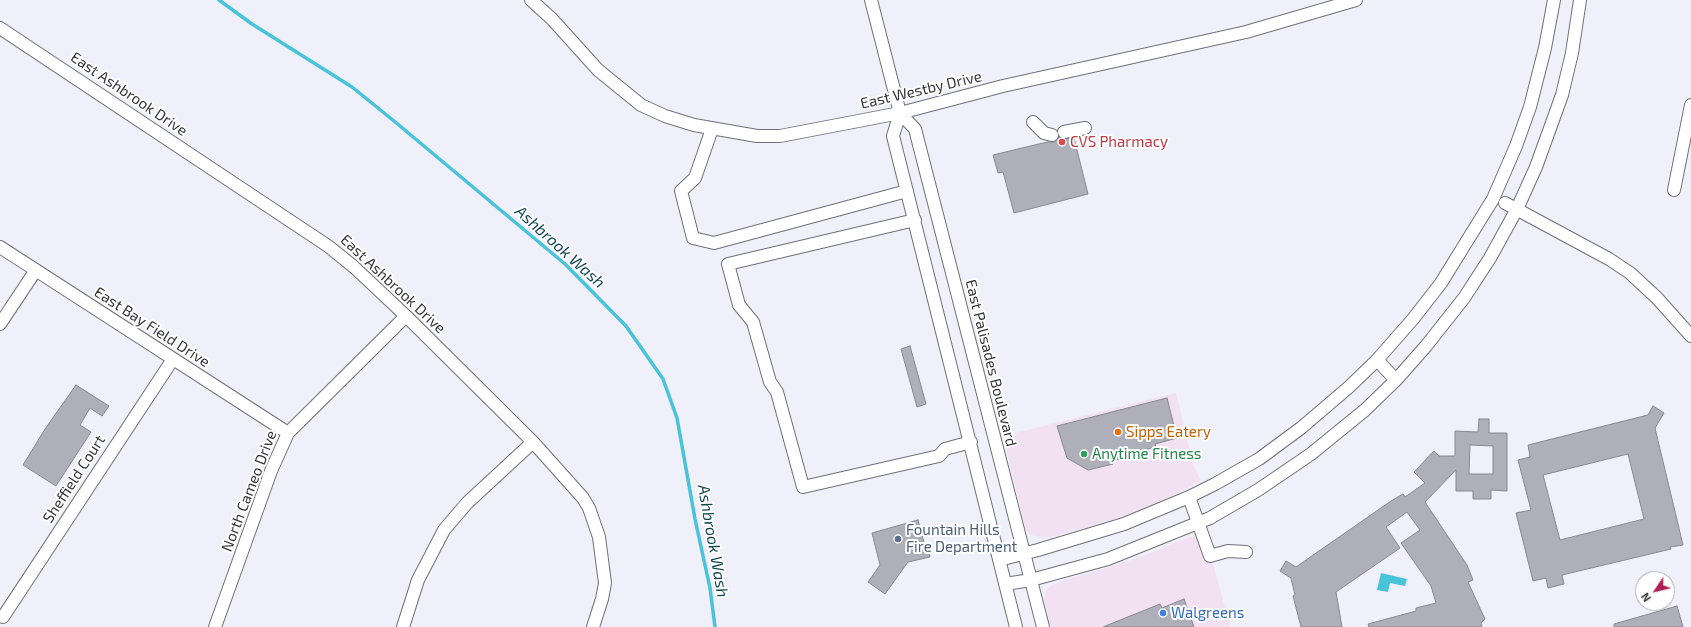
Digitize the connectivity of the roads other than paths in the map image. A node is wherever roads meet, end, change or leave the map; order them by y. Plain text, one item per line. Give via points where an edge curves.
1 (531, 0) edge
2 (1356, 0) edge
3 (1554, 0) edge
4 (1580, 0) edge
5 (873, 3) edge
6 (0, 28) edge
7 (1691, 105) edge
8 (900, 112) junction
9 (1033, 122) dead end
10 (1085, 128) dead end
11 (712, 129) junction
12 (1674, 190) dead end
13 (907, 191) junction
14 (1504, 203) dead end
15 (1517, 209) junction
16 (915, 220) junction
17 (0, 247) edge
18 (36, 270) junction
19 (406, 316) junction
20 (0, 324) edge
21 (1691, 336) edge
22 (173, 359) junction
23 (1377, 360) junction
24 (1396, 380) junction
25 (288, 433) junction
26 (533, 442) junction
27 (971, 442) junction
28 (1189, 497) junction
29 (1200, 523) junction
30 (1246, 552) dead end
31 (1023, 554) junction
32 (999, 560) junction
33 (1031, 580) junction
34 (1005, 584) junction
35 (3, 617) dead end
36 (215, 627) edge
37 (403, 627) edge
38 (593, 627) edge
39 (1016, 627) edge
40 (1043, 627) edge

1 - 11 street, East Westby Drive via 552,19 598,70 641,105 665,116
2 - 8 street, East Westby Drive via 1246,32
3 - 23 street via 1530,107 1493,199 1441,283 1413,320
4 - 15 street via 1572,53 1562,95 1536,167
5 - 8 street, East Palisades Boulevard
6 - 19 street, East Ashbrook Drive via 328,246
7 - 12 street
8 - 11 street, East Westby Drive via 780,136 757,136
8 - 13 street via 893,136
8 - 31 street, East Palisades Boulevard via 915,130
9 - 10 street via 1044,132 1058,134
11 - 13 street via 696,178 681,191 693,238 714,243
13 - 16 street
14 - 15 street
15 - 21 street via 1630,273 1657,298
15 - 24 street via 1464,298
16 - 27 street
16 - 27 street via 728,264 739,305 753,322 770,382 777,392 803,487 939,456 945,449
17 - 18 street, East Bay Field Drive
18 - 20 street
18 - 22 street, East Bay Field Drive
19 - 25 street, North Cameo Drive
19 - 26 street, East Ashbrook Drive
22 - 25 street, East Bay Field Drive
22 - 35 street, Sheffield Court
23 - 24 street
23 - 28 street via 1322,411 1278,446
24 - 29 street via 1365,410 1311,454 1258,490
25 - 36 street, North Cameo Drive via 271,471
26 - 37 street via 467,503 444,530 418,580
26 - 38 street, East Ashbrook Drive via 583,498 599,536 605,583
27 - 32 street
28 - 29 street
28 - 31 street via 1124,524
29 - 30 street via 1210,556 1228,551
29 - 33 street via 1108,559
31 - 32 street
31 - 33 street, East Palisades Boulevard
32 - 34 street
33 - 34 street
33 - 40 street, East Palisades Boulevard
34 - 39 street

